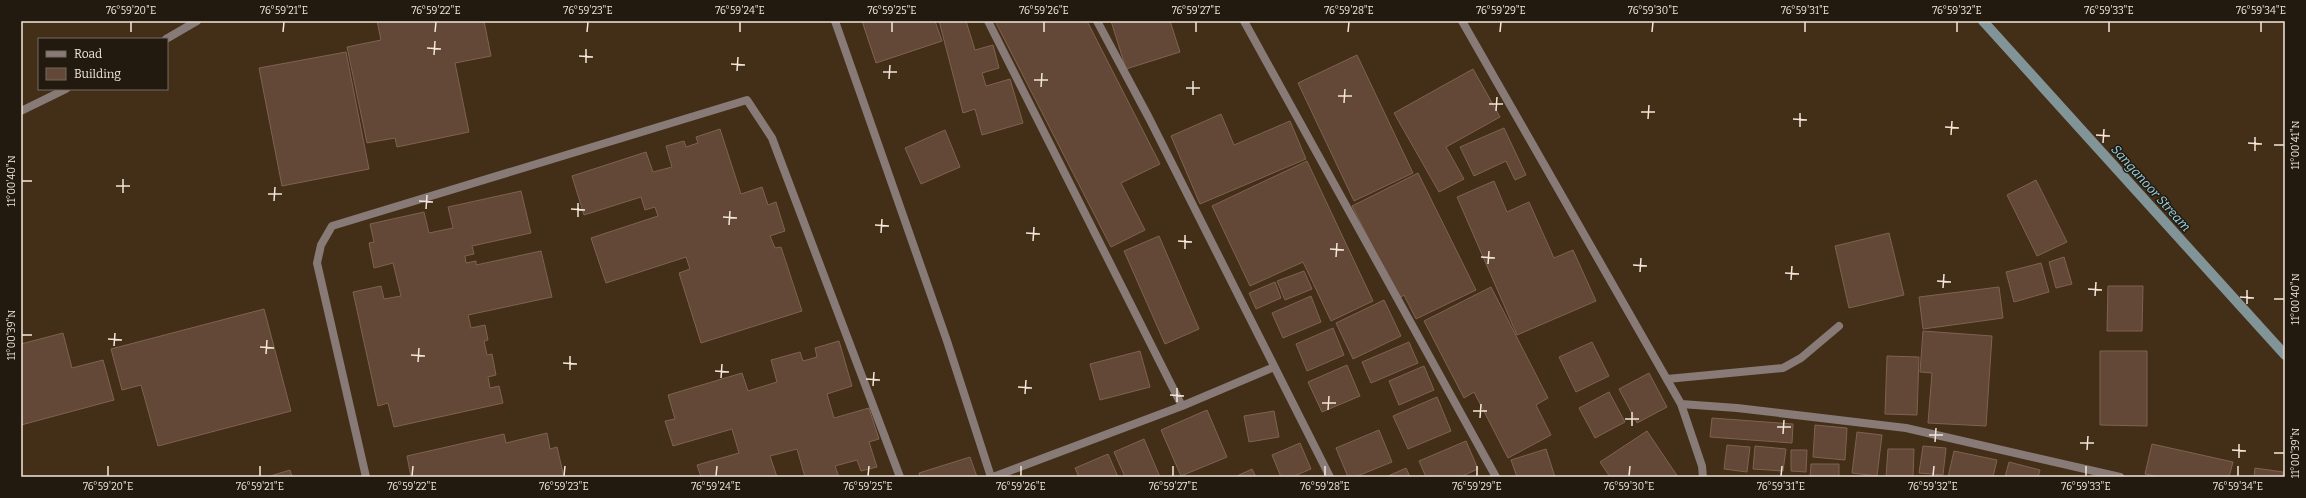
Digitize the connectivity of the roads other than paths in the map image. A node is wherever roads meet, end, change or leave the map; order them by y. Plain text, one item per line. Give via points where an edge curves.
1 (196, 21) edge
2 (836, 21) edge
3 (988, 21) edge
4 (1097, 21) edge
5 (1244, 21) edge
6 (1462, 21) edge
7 (168, 38) edge
8 (64, 90) edge
9 (21, 111) edge
10 (1839, 326) dead end
11 (1274, 367) junction
12 (1667, 379) junction
13 (1681, 404) junction
14 (1182, 406) junction
15 (366, 477) edge
16 (900, 477) edge
17 (992, 477) edge
18 (1330, 477) edge
19 (1496, 477) edge
20 (1703, 477) edge
21 (2120, 477) edge

1 - 7 street
2 - 17 street
3 - 14 street
4 - 11 street via 1149,118
5 - 19 street
6 - 12 street
8 - 9 street
10 - 12 street via 1801,358 1783,368
11 - 14 street
11 - 18 street
12 - 13 street
13 - 20 street via 1702,466
13 - 21 street via 1738,408 1906,428
14 - 17 street
15 - 16 street via 317,263 321,245 332,226 748,100 772,138

